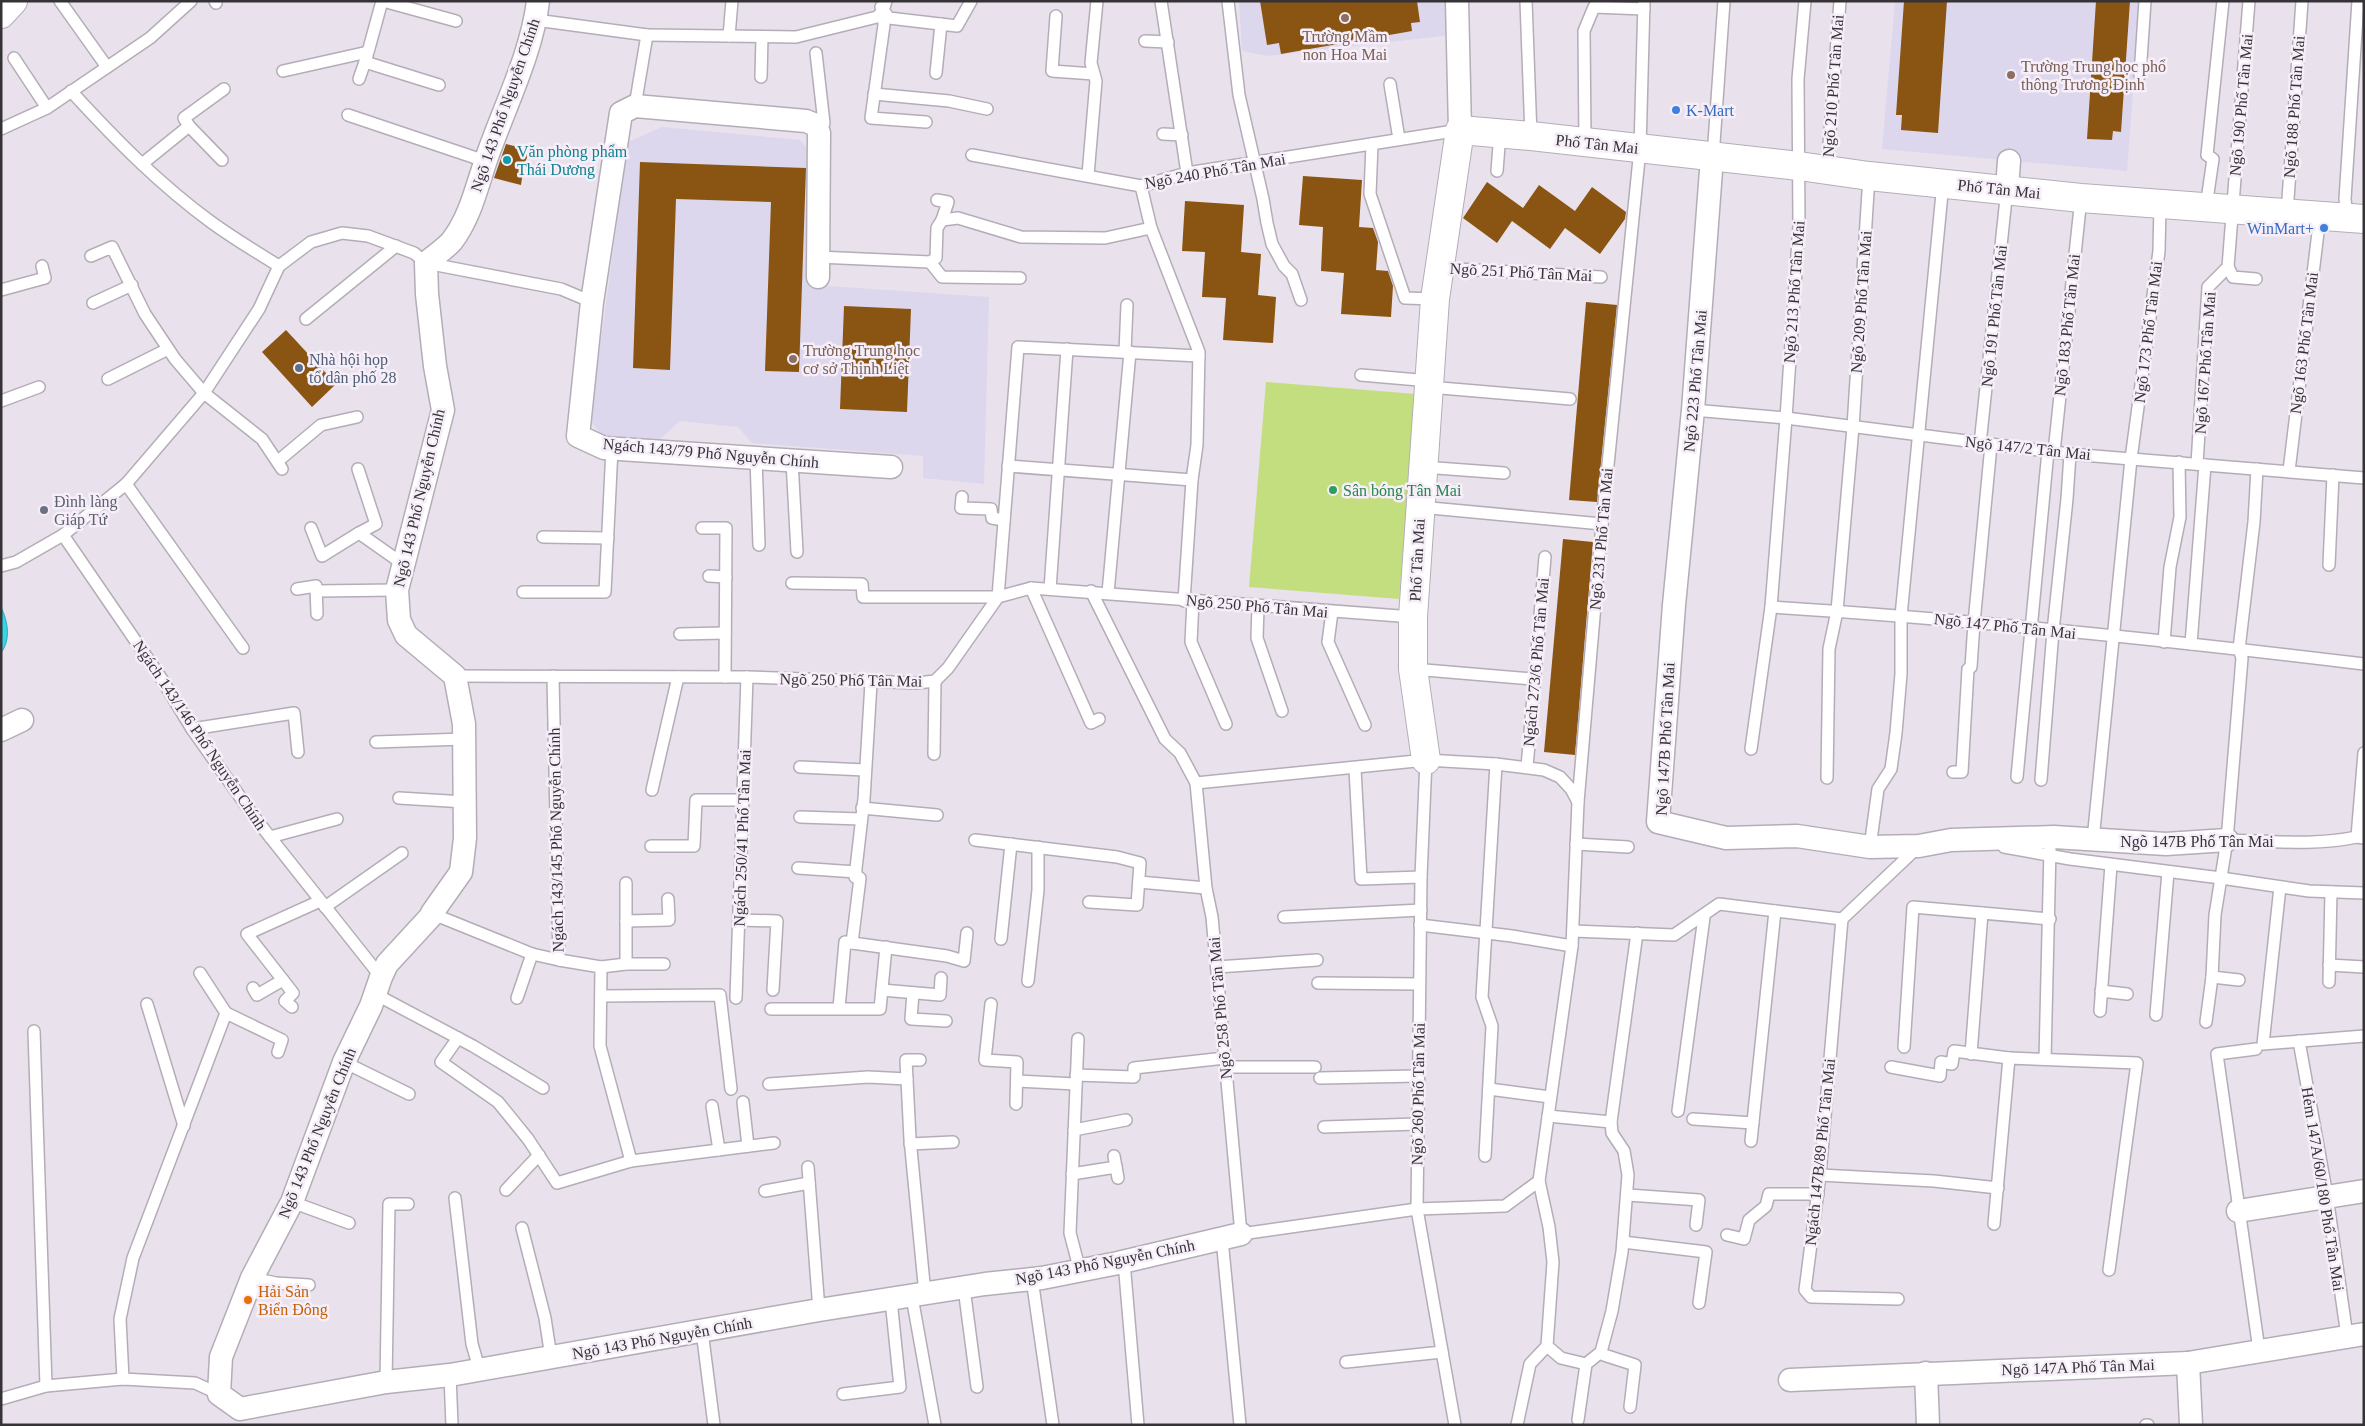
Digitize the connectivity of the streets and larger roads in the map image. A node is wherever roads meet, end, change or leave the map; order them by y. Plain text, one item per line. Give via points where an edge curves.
1 (13, 1) edge
2 (1457, 1) edge
3 (537, 10) edge
4 (1, 14) edge
5 (1460, 130) junction
6 (1712, 157) junction
7 (2009, 161) dead end
8 (2007, 189) junction
9 (2356, 218) edge
10 (818, 267) road end
11 (891, 467) dead end
12 (1674, 605) joint
13 (22, 720) dead end
14 (1, 730) edge
15 (1426, 760) road end
16 (2227, 840) road end
17 (2364, 1191) edge
18 (2238, 1211) road end
19 (1231, 1236) road end
20 (2355, 1335) edge
21 (2188, 1363) junction
22 (1926, 1373) junction
23 (1790, 1380) dead end
24 (1928, 1425) edge
25 (2191, 1425) edge

1 - 4 street
2 - 5 street
3 - 19 street, Ngõ 143 Phố Nguyễn Chính via 470,209 452,241 426,263 426,294 443,410 397,590 399,620 406,635 455,676 464,724 465,838 461,872 433,914 386,964 371,1006 344,1062 292,1202 252,1278 221,1357 219,1394 240,1409 819,1310 1080,1271
5 - 6 street, Phố Tân Mai
5 - 15 street, Phố Tân Mai via 1435,300 1413,617 1413,669
6 - 8 street, Phố Tân Mai
6 - 12 street, Ngõ 223 Phố Tân Mai
7 - 8 street
8 - 9 street, Phố Tân Mai via 2160,205
10 - 11 street, Ngách 143/79 Phố Nguyễn Chính via 819,133 816,125 806,121 635,106 621,113 592,302 578,436 604,448
12 - 16 street, Ngõ 147B Phố Tân Mai via 1658,822 1726,838 1797,836 1870,847 1919,846 1951,840 2050,847 2093,840 2166,844
13 - 14 street
17 - 18 street
20 - 21 street, Ngõ 147A Phố Tân Mai
21 - 22 street, Ngõ 147A Phố Tân Mai
21 - 25 street
22 - 23 street, Ngõ 147A Phố Tân Mai
22 - 24 street

